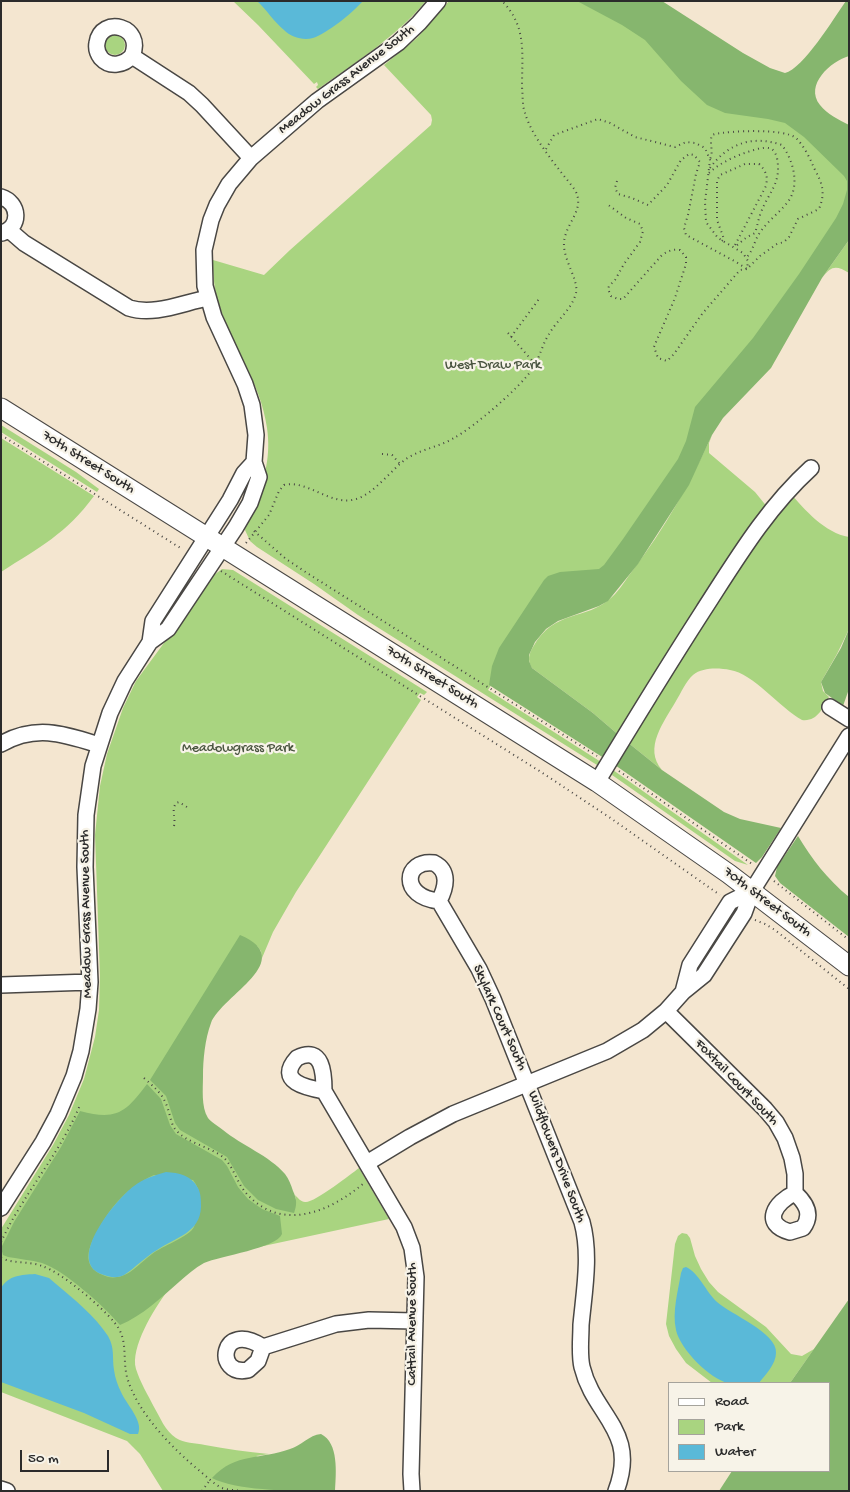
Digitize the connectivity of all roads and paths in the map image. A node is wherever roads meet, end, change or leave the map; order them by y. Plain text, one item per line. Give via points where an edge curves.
1 (438, 1) edge
2 (502, 1) edge
3 (132, 56) dead end
4 (546, 149) junction
5 (251, 158) junction
6 (710, 160) junction
7 (709, 172) junction
8 (617, 181) dead end
9 (1, 197) edge
10 (607, 204) dead end
11 (5, 232) edge
12 (722, 241) junction
13 (734, 248) junction
14 (746, 258) junction
15 (747, 269) junction
16 (208, 298) junction
17 (537, 298) dead end
18 (508, 333) dead end
19 (511, 337) junction
20 (535, 364) junction
21 (1, 408) edge
22 (1, 435) edge
23 (382, 454) dead end
24 (254, 462) junction
25 (400, 464) junction
26 (811, 468) dead end
27 (254, 531) junction
28 (206, 537) junction
29 (250, 537) dead end
30 (223, 547) junction
31 (182, 549) dead end
32 (224, 573) dead end
33 (150, 642) junction
34 (830, 707) dead end
35 (849, 719) edge
36 (849, 736) edge
37 (1, 744) edge
38 (99, 745) junction
39 (608, 764) junction
40 (597, 782) junction
41 (190, 809) dead end
42 (174, 826) dead end
43 (749, 862) dead end
44 (779, 885) dead end
45 (752, 891) junction
46 (716, 892) dead end
47 (440, 901) dead end
48 (758, 922) dead end
49 (849, 940) edge
50 (849, 966) edge
51 (90, 982) junction
52 (1, 985) edge
53 (849, 989) edge
54 (666, 1011) junction
55 (144, 1078) dead end
56 (527, 1083) junction
57 (324, 1091) dead end
58 (80, 1105) dead end
59 (367, 1163) junction
60 (365, 1182) dead end
61 (795, 1193) dead end
62 (1, 1208) edge
63 (1, 1242) edge
64 (1, 1258) edge
65 (414, 1321) junction
66 (263, 1347) dead end
67 (210, 1480) junction
68 (1, 1489) edge
69 (7, 1491) edge
70 (202, 1491) edge
71 (241, 1491) edge
72 (412, 1491) edge
73 (616, 1491) edge

1 - 5 street, Meadow Grass Avenue South via 398,43 317,101
2 - 4 path via 516,19 521,37 524,112 531,129
3 - 5 street via 189,93
4 - 6 path via 554,135 598,119 647,141 675,147 686,142 695,143 705,148
4 - 20 path via 578,197 578,210 564,244 576,290 571,304 547,336
5 - 16 street, Meadow Grass Avenue South via 226,188 210,220 203,260
6 - 7 path
6 - 15 path via 712,135 750,131 787,133 802,146 821,179 823,195 819,208 798,218 784,242 760,256
7 - 12 path via 706,222
7 - 13 path via 745,153 766,147 775,151 779,170 775,187 760,214 755,233
7 - 14 path via 726,150 746,142 782,144 791,160 794,182 789,202 759,233 751,254
8 - 15 path via 614,188 618,194 648,205 667,185 681,160 689,154 694,155 700,162 684,228 686,235
9 - 11 street via 11,202 16,212 14,224
10 - 15 path via 640,224 643,231 640,242 609,286 610,296 623,299 668,251 680,250 686,257 675,298 654,347 658,358 667,361 740,270
11 - 16 street via 129,308 152,310
12 - 13 path
12 - 13 path via 717,220 717,181 720,175 745,164 759,164 768,178 766,186
13 - 14 path
14 - 15 path
16 - 24 street, Meadow Grass Avenue South via 252,405 256,435
17 - 19 path
18 - 19 path
19 - 20 path
20 - 25 path via 514,389 460,435 416,453
21 - 28 main road, 70th Street South
22 - 31 path
23 - 25 path via 392,456
24 - 28 street, Meadow Grass Avenue South
24 - 30 street, Meadow Grass Avenue South via 258,477 254,493
25 - 27 path via 365,495 353,500 334,499 297,485 284,485 270,515
26 - 39 street via 782,496 756,530
27 - 29 path
27 - 39 path via 307,574
28 - 30 main road, 70th Street South
28 - 33 street, Meadow Grass Avenue South via 153,621
30 - 33 street, Meadow Grass Avenue South via 168,630
30 - 40 main road, 70th Street South
32 - 46 path via 549,777
33 - 38 street, Meadow Grass Avenue South via 120,690
34 - 35 street
36 - 45 street
37 - 38 street via 20,736 45,732
38 - 51 street, Meadow Grass Avenue South via 86,820
39 - 40 street
39 - 43 path
40 - 45 main road, 70th Street South
41 - 42 path via 176,803
44 - 49 path
45 - 50 main road, 70th Street South
45 - 54 street via 730,902 690,965 683,992
47 - 56 street, Skylark Court South via 486,983
48 - 53 path via 775,930
51 - 52 street
51 - 62 street, Meadow Grass Avenue South via 84,1040 68,1093 43,1142
54 - 56 street via 615,1047
54 - 61 street, Foxtail Court South via 776,1122 792,1158
55 - 60 path via 163,1098 176,1130 224,1158 248,1195 267,1208 290,1216 309,1214
56 - 59 street via 443,1119
56 - 73 street, Wildflowers Drive South via 584,1231 586,1260 581,1361 590,1388 619,1439 622,1464
57 - 59 street, Cattail Avenue South
58 - 63 path
59 - 65 street, Cattail Avenue South via 402,1222 412,1248 416,1277
64 - 67 path via 49,1269 111,1318 123,1336 127,1378 141,1405 168,1443
65 - 66 street via 369,1320 336,1324
65 - 72 street, Cattail Avenue South
67 - 70 path
67 - 71 path via 225,1489
68 - 69 street

